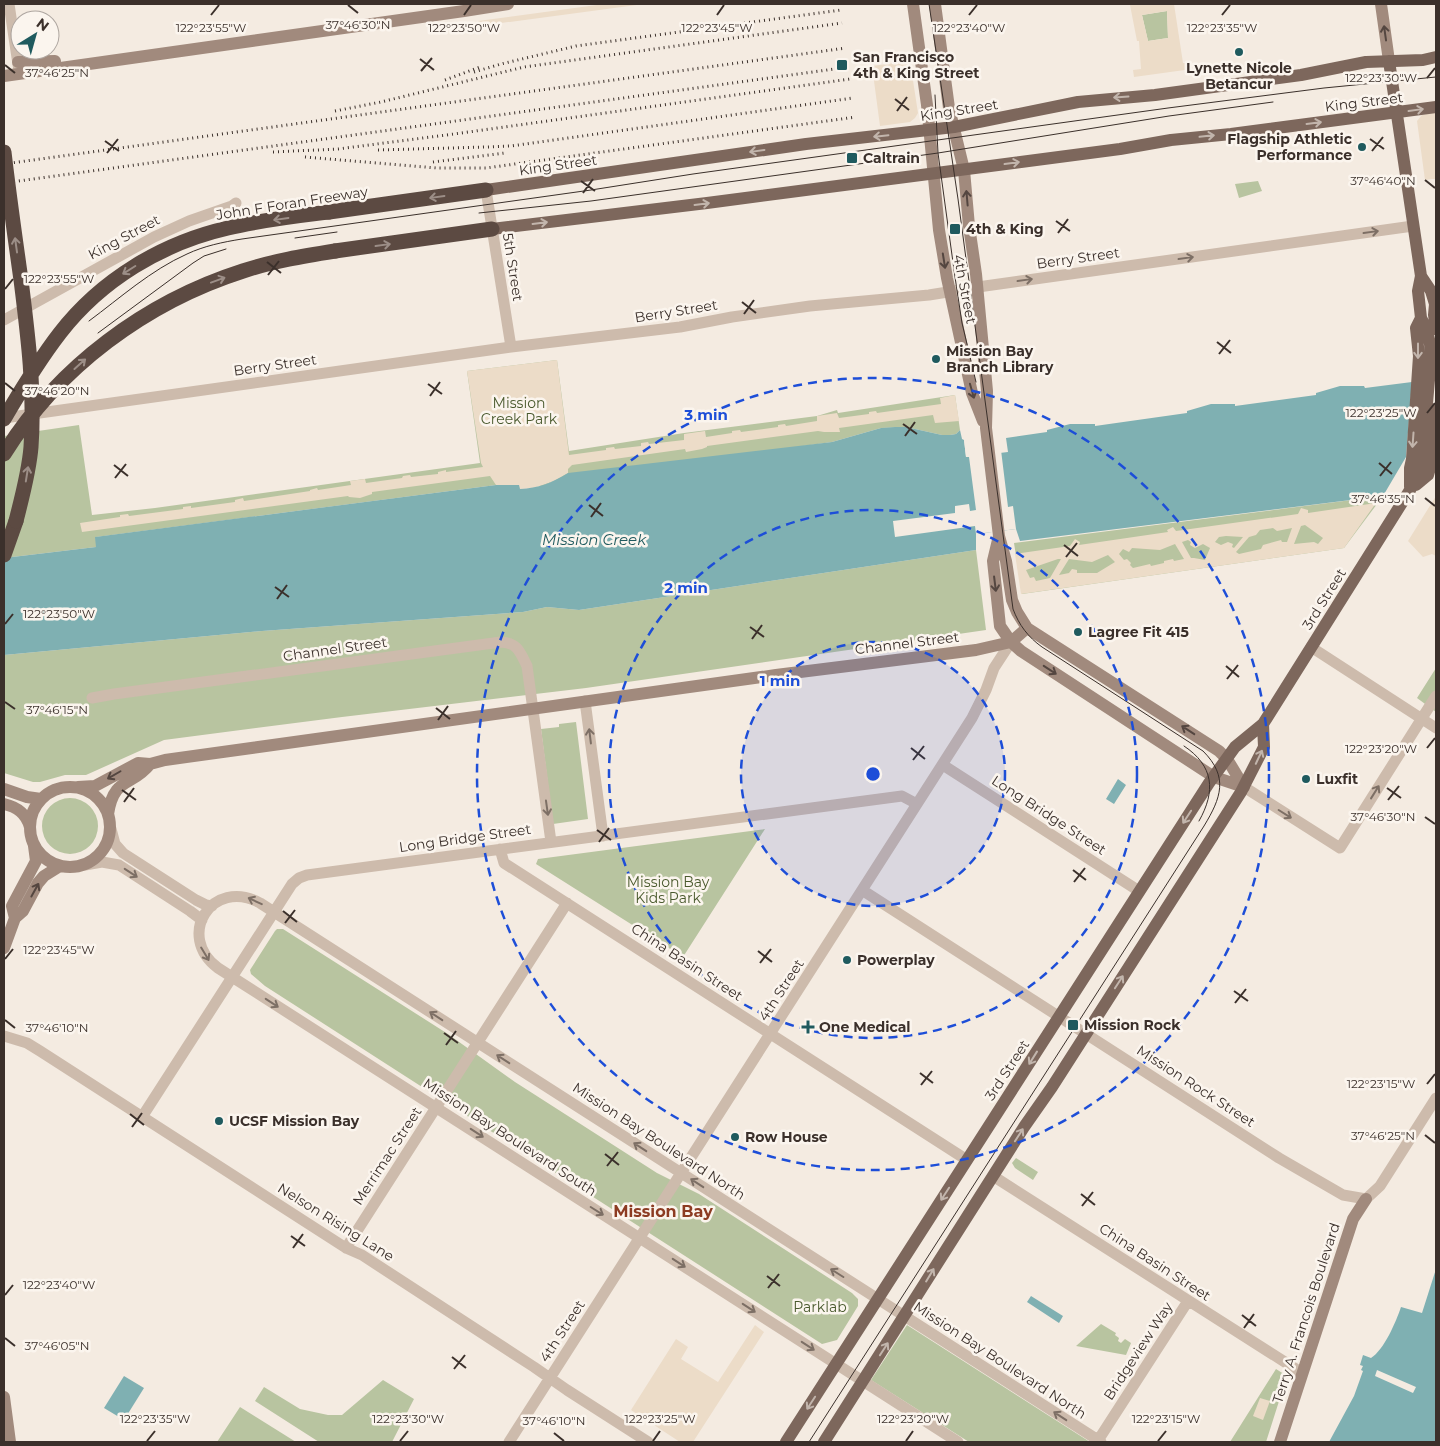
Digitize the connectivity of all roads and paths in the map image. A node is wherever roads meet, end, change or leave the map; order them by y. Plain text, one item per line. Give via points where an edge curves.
1 (9, 4) edge
2 (508, 4) edge
3 (913, 4) edge
4 (935, 4) edge
5 (1381, 4) edge
6 (463, 8) edge
7 (1436, 57) edge
8 (1389, 61) junction
9 (18, 68) junction
10 (4, 76) edge
11 (1436, 107) edge
12 (1396, 113) junction
13 (954, 127) junction
14 (929, 130) junction
15 (4, 152) edge
16 (964, 170) junction
17 (933, 174) junction
18 (486, 190) junction
19 (236, 204) dead end
20 (1413, 226) junction
21 (492, 229) junction
22 (1421, 276) junction
23 (977, 287) junction
24 (950, 292) junction
25 (4, 320) edge
26 (1436, 329) edge
27 (511, 347) junction
28 (1436, 409) edge
29 (4, 418) edge
30 (986, 433) junction
31 (4, 454) edge
32 (1422, 460) junction
33 (1410, 490) junction
34 (999, 533) junction
35 (4, 555) edge
36 (1027, 628) junction
37 (1011, 642) junction
38 (1311, 647) junction
39 (1436, 696) edge
40 (92, 698) dead end
41 (585, 701) junction
42 (533, 709) junction
43 (1422, 719) junction
44 (1263, 724) junction
45 (1436, 728) edge
46 (1227, 759) junction
47 (150, 764) junction
48 (943, 765) junction
49 (1214, 777) junction
50 (78, 787) junction
51 (1244, 788) junction
52 (4, 789) edge
53 (41, 799) junction
54 (4, 804) edge
55 (917, 804) junction
56 (108, 814) junction
57 (30, 827) junction
58 (110, 829) junction
59 (603, 836) junction
60 (551, 842) junction
61 (34, 846) junction
62 (500, 849) junction
63 (85, 865) junction
64 (60, 866) junction
65 (862, 890) junction
66 (1139, 891) junction
67 (567, 903) junction
68 (212, 906) junction
69 (274, 912) junction
70 (15, 918) junction
71 (202, 920) junction
72 (4, 948) edge
73 (231, 976) junction
74 (1059, 1017) junction
75 (770, 1034) junction
76 (1086, 1034) junction
77 (4, 1036) edge
78 (477, 1043) junction
79 (1436, 1098) edge
80 (436, 1107) junction
81 (142, 1117) junction
82 (967, 1160) junction
83 (681, 1173) junction
84 (993, 1176) junction
85 (1366, 1198) junction
86 (640, 1238) junction
87 (346, 1248) junction
88 (878, 1299) junction
89 (1188, 1301) junction
90 (904, 1316) junction
91 (836, 1364) junction
92 (1302, 1373) junction
93 (550, 1378) junction
94 (863, 1381) junction
95 (4, 1397) edge
96 (10, 1442) edge
97 (509, 1442) edge
98 (648, 1442) edge
99 (786, 1442) edge
100 (824, 1442) edge
101 (958, 1442) edge
102 (1099, 1442) edge
103 (1280, 1442) edge

1 - 9 street
2 - 6 street
3 - 14 street, 4th Street
4 - 13 street, 4th Street
8 -> 5 street, 3rd Street
6 - 9 street via 79,66
7 - 8 main road, King Street
8 - 12 main road, 3rd Street
8 -> 13 main road, King Street via 1155,95 1078,102
9 - 10 street
12 -> 11 main road, King Street
16 -> 12 main road, King Street via 1171,140
12 - 20 main road, 3rd Street
13 - 14 main road, King Street
13 - 16 street, 4th Street
14 - 17 street, 4th Street
14 -> 18 main road, King Street
35 -> 15 highway, bridge via 25,485 33,408 27,328
16 - 17 main road, King Street
23 -> 16 street, 4th Street
21 -> 17 main road, King Street
17 -> 24 street, 4th Street
18 - 21 street, 5th Street
18 -> 29 highway, John F Foran Freeway, bridge via 228,228 190,238 155,255 98,292 60,333
19 - 25 street, King Street via 154,237
20 - 22 main road, 3rd Street
23 -> 20 street, Berry Street
21 - 27 street, 5th Street
31 -> 21 highway, bridge via 62,380 116,335 177,298 243,271 277,262
22 - 26 main road, 3rd Street via 1432,291
22 - 32 main road, 3rd Street via 1418,291 1421,318 1416,328 1422,386
23 - 24 street, Berry Street
23 - 30 street, 4th Street via 987,390
24 - 27 street, Berry Street via 810,306 680,327
24 -> 30 street, 4th Street via 972,393
27 - 29 street, Berry Street
28 - 32 main road, 3rd Street
30 - 34 street, 4th Street
32 - 33 main road, 3rd Street via 1410,468
32 - 33 main road, 3rd Street via 1428,475
33 - 38 main road, 3rd Street
34 - 36 street, 4th Street via 1012,600
34 -> 37 street, 4th Street via 993,561 1000,626
36 - 37 street
46 -> 36 street via 1217,749
37 - 41 street, Channel Street via 976,650
37 - 48 street, 4th Street via 994,668 972,718
37 -> 49 street
38 - 43 street
38 - 44 main road, 3rd Street
39 - 43 street
40 - 42 street, Channel Street via 501,642 516,646 527,666
41 - 42 street, Channel Street
59 -> 41 street
42 - 47 street, Channel Street
42 -> 60 street
43 - 45 street
51 -> 43 street via 1340,848
44 - 46 main road, 3rd Street via 1235,747
51 -> 44 main road via 1264,747
46 - 49 main road, 3rd Street
46 - 51 street
47 -> 50 street, Channel Street via 138,763 95,786
47 - 56 street, Channel Street via 143,773 117,790
48 - 55 street, 4th Street
48 - 66 street, Long Bridge Street
49 - 51 street
49 -> 66 main road, 3rd Street
50 - 53 street via 62,787
50 - 56 street via 100,800
76 -> 51 main road
52 - 53 street
53 - 57 street via 33,812
54 - 57 street via 19,809
55 - 59 street, Long Bridge Street via 902,796
55 - 65 street, 4th Street
56 - 58 street
57 - 61 street
58 - 63 street via 105,848
58 - 68 street via 115,844 123,853 196,900
59 - 60 street, Long Bridge Street
60 - 62 street, Long Bridge Street
61 - 64 street via 45,858
61 - 70 street via 36,861 12,906
62 - 67 street, China Basin Street via 504,863
62 - 69 street, Long Bridge Street via 307,875 292,884
63 - 64 street
63 -> 71 street via 102,862 119,865
70 -> 64 street via 23,911 44,876
65 - 74 street, Mission Rock Street
65 - 75 street, 4th Street
66 - 74 main road, 3rd Street
67 - 75 street, China Basin Street
67 - 78 street, Merrimac Street
69 -> 68 street, Mission Bay Boulevard North via 251,898 241,896 222,899
68 - 71 street
69 - 73 street, Long Bridge Street
78 -> 69 street, Mission Bay Boulevard North
70 - 72 street
71 -> 73 street, Mission Bay Boulevard South via 199,930 205,956
73 -> 80 street, Mission Bay Boulevard South
73 - 81 street, Long Bridge Street
74 - 76 street, Mission Rock Street
74 -> 82 main road, 3rd Street
75 - 82 street, China Basin Street
75 - 83 street, 4th Street
84 -> 76 main road
76 - 85 street, Mission Rock Street via 1343,1196
77 - 81 street, Nelson Rising Lane via 28,1043
78 - 80 street, Merrimac Street
83 -> 78 street, Mission Bay Boulevard North
79 - 85 street, Terry A. Francois Boulevard via 1380,1186
80 -> 86 street, Mission Bay Boulevard South
80 - 87 street, Merrimac Street
81 - 87 street, Nelson Rising Lane
82 -> 88 main road, 3rd Street
83 - 86 street, 4th Street
88 -> 83 street, Mission Bay Boulevard North
84 - 89 street, China Basin Street
90 -> 84 main road
85 - 92 street, Terry A. Francois Boulevard via 1353,1219
86 -> 91 street, Mission Bay Boulevard South
86 - 93 street, 4th Street
87 - 93 street, Nelson Rising Lane
88 - 90 street, Mission Bay Boulevard North
88 - 91 main road, 3rd Street
89 - 92 street, China Basin Street
89 - 102 street, Bridgeview Way
94 -> 90 main road
102 -> 90 street, Mission Bay Boulevard North
91 - 94 street, Mission Bay Boulevard South
91 -> 99 main road, 3rd Street
92 - 103 street, Terry A. Francois Boulevard
93 - 97 street, 4th Street
93 - 98 street, Nelson Rising Lane
94 - 100 main road
94 - 101 street, Mission Bay Boulevard South
95 - 96 street

